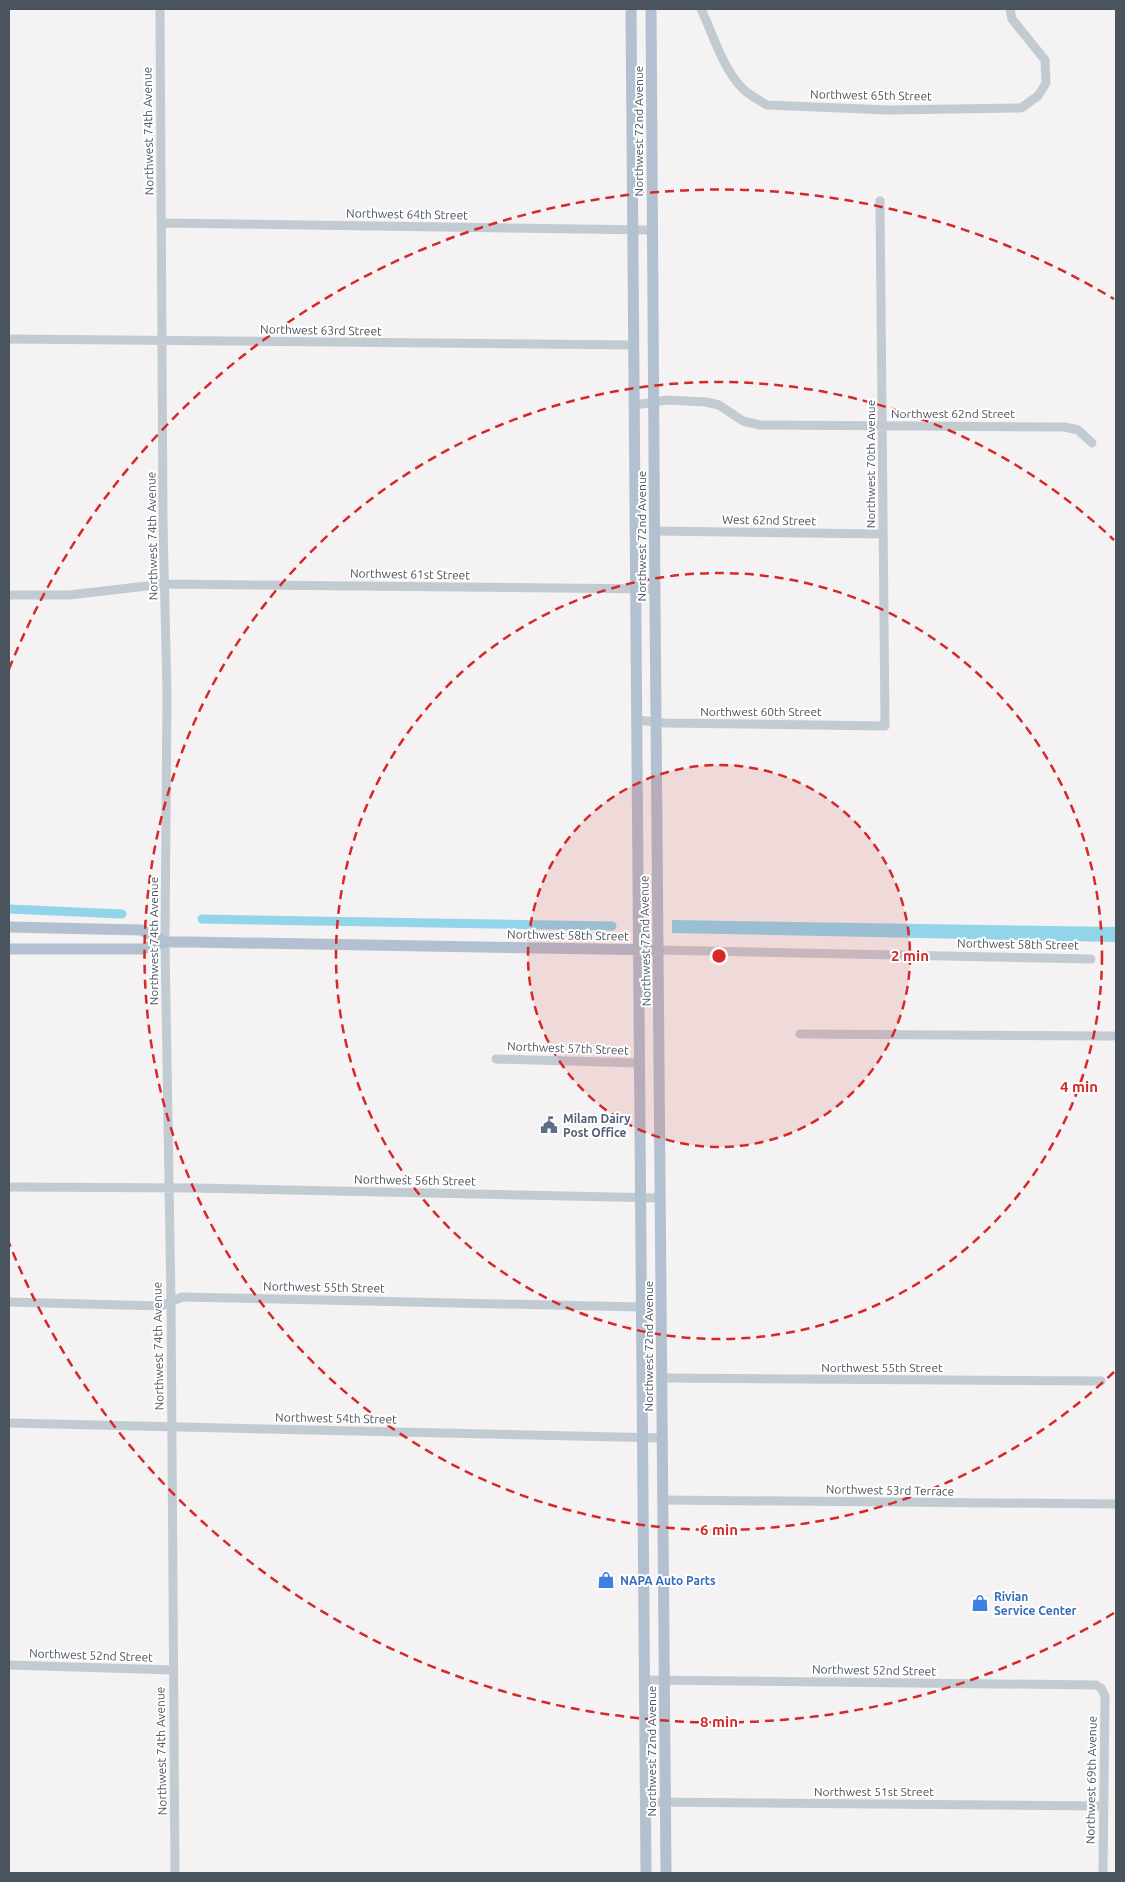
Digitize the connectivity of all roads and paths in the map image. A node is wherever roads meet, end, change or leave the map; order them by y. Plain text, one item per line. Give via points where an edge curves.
1 (160, 9) edge
2 (631, 9) edge
3 (651, 9) edge
4 (701, 9) edge
5 (1010, 9) edge
6 (880, 201) dead end
7 (162, 223) junction
8 (633, 230) junction
9 (652, 230) junction
10 (9, 339) edge
11 (163, 341) junction
12 (634, 345) junction
13 (654, 402) junction
14 (635, 405) junction
15 (883, 425) junction
16 (1092, 443) dead end
17 (654, 531) junction
18 (883, 534) junction
19 (164, 584) junction
20 (636, 589) junction
21 (655, 589) junction
22 (9, 594) edge
23 (637, 720) junction
24 (656, 722) junction
25 (885, 726) joint
26 (9, 927) edge
27 (165, 942) junction
28 (9, 949) edge
29 (638, 950) junction
30 (659, 950) junction
31 (1091, 959) dead end
32 (800, 1034) dead end
33 (1113, 1036) dead end
34 (496, 1059) dead end
35 (640, 1062) junction
36 (9, 1187) edge
37 (169, 1189) junction
38 (641, 1198) junction
39 (660, 1198) junction
40 (170, 1301) junction
41 (9, 1302) edge
42 (641, 1307) junction
43 (662, 1378) junction
44 (1101, 1381) dead end
45 (9, 1423) edge
46 (172, 1426) junction
47 (643, 1438) junction
48 (662, 1438) junction
49 (663, 1500) junction
50 (1116, 1504) edge
51 (9, 1665) edge
52 (173, 1670) junction
53 (645, 1680) junction
54 (664, 1680) junction
55 (1101, 1688) joint
56 (646, 1802) junction
57 (666, 1802) junction
58 (1103, 1806) junction
59 (175, 1873) edge
60 (646, 1873) edge
61 (666, 1873) edge
62 (1103, 1873) edge

1 - 7 street, Northwest 74th Avenue
2 - 8 main road, Northwest 72nd Avenue
3 - 9 main road, Northwest 72nd Avenue
4 - 5 street, Northwest 65th Street via 720,55 741,87 754,98 767,105 888,110 1021,108 1038,96 1046,83 1045,60 1012,19
6 - 15 street, Northwest 70th Avenue
7 - 8 street, Northwest 64th Street
7 - 11 street, Northwest 74th Avenue
8 - 9 street, Northwest 64th Street
8 - 12 main road, Northwest 72nd Avenue
9 - 13 main road, Northwest 72nd Avenue
10 - 11 street, Northwest 63rd Street
11 - 12 street, Northwest 63rd Street
11 - 19 street, Northwest 74th Avenue
12 - 14 main road, Northwest 72nd Avenue
13 - 14 street, Northwest 62nd Street
13 - 15 street, Northwest 62nd Street via 706,402 719,405 743,421 760,425
13 - 17 main road, Northwest 72nd Avenue
14 - 20 main road, Northwest 72nd Avenue
15 - 16 street, Northwest 62nd Street via 1064,427 1078,430
15 - 18 street, Northwest 70th Avenue
17 - 18 street, West 62nd Street
17 - 21 main road, Northwest 72nd Avenue
18 - 25 street, Northwest 70th Avenue
19 - 20 street, Northwest 61st Street
19 - 22 street, Northwest 61st Street via 69,595
19 - 27 street, Northwest 74th Avenue via 167,693
20 - 21 street, Northwest 61st Street
20 - 23 main road, Northwest 72nd Avenue
21 - 24 main road, Northwest 72nd Avenue
23 - 24 street, Northwest 60th Street
23 - 29 main road, Northwest 72nd Avenue
24 - 25 street, Northwest 60th Street
24 - 30 main road, Northwest 72nd Avenue
26 - 27 main road, Northwest 58th Street via 141,930
27 - 28 main road, Northwest 58th Street via 142,949
27 - 29 main road, Northwest 58th Street
27 - 37 street, Northwest 74th Avenue
29 - 30 main road, Northwest 58th Street
29 - 35 main road, Northwest 72nd Avenue
30 - 31 street, Northwest 58th Street
30 - 39 main road, Northwest 72nd Avenue
32 - 33 street
34 - 35 street, Northwest 57th Street
35 - 38 main road, Northwest 72nd Avenue
36 - 37 street, Northwest 56th Street
37 - 38 street, Northwest 56th Street
37 - 40 street, Northwest 74th Avenue
38 - 39 street, Northwest 56th Street
38 - 42 main road, Northwest 72nd Avenue
39 - 43 main road, Northwest 72nd Avenue
40 - 41 street, Northwest 55th Street via 162,1306
40 - 42 street, Northwest 55th Street via 182,1297
40 - 46 street, Northwest 74th Avenue
42 - 47 main road, Northwest 72nd Avenue
43 - 44 street, Northwest 55th Street
43 - 48 main road, Northwest 72nd Avenue
45 - 46 street, Northwest 54th Street
46 - 47 street, Northwest 54th Street
46 - 52 street, Northwest 74th Avenue
47 - 48 street, Northwest 54th Street
47 - 53 main road, Northwest 72nd Avenue
48 - 49 main road, Northwest 72nd Avenue
49 - 50 street, Northwest 53rd Terrace
49 - 54 main road, Northwest 72nd Avenue
51 - 52 street, Northwest 52nd Street
52 - 59 street, Northwest 74th Avenue
53 - 54 street, Northwest 52nd Street
53 - 56 main road, Northwest 72nd Avenue
54 - 55 street, Northwest 52nd Street via 1096,1685
54 - 57 main road, Northwest 72nd Avenue
55 - 58 street, Northwest 69th Avenue via 1104,1696
56 - 57 street, Northwest 51st Street
56 - 60 main road, Northwest 72nd Avenue
57 - 58 street, Northwest 51st Street
57 - 61 main road, Northwest 72nd Avenue
58 - 62 street, Northwest 69th Avenue

